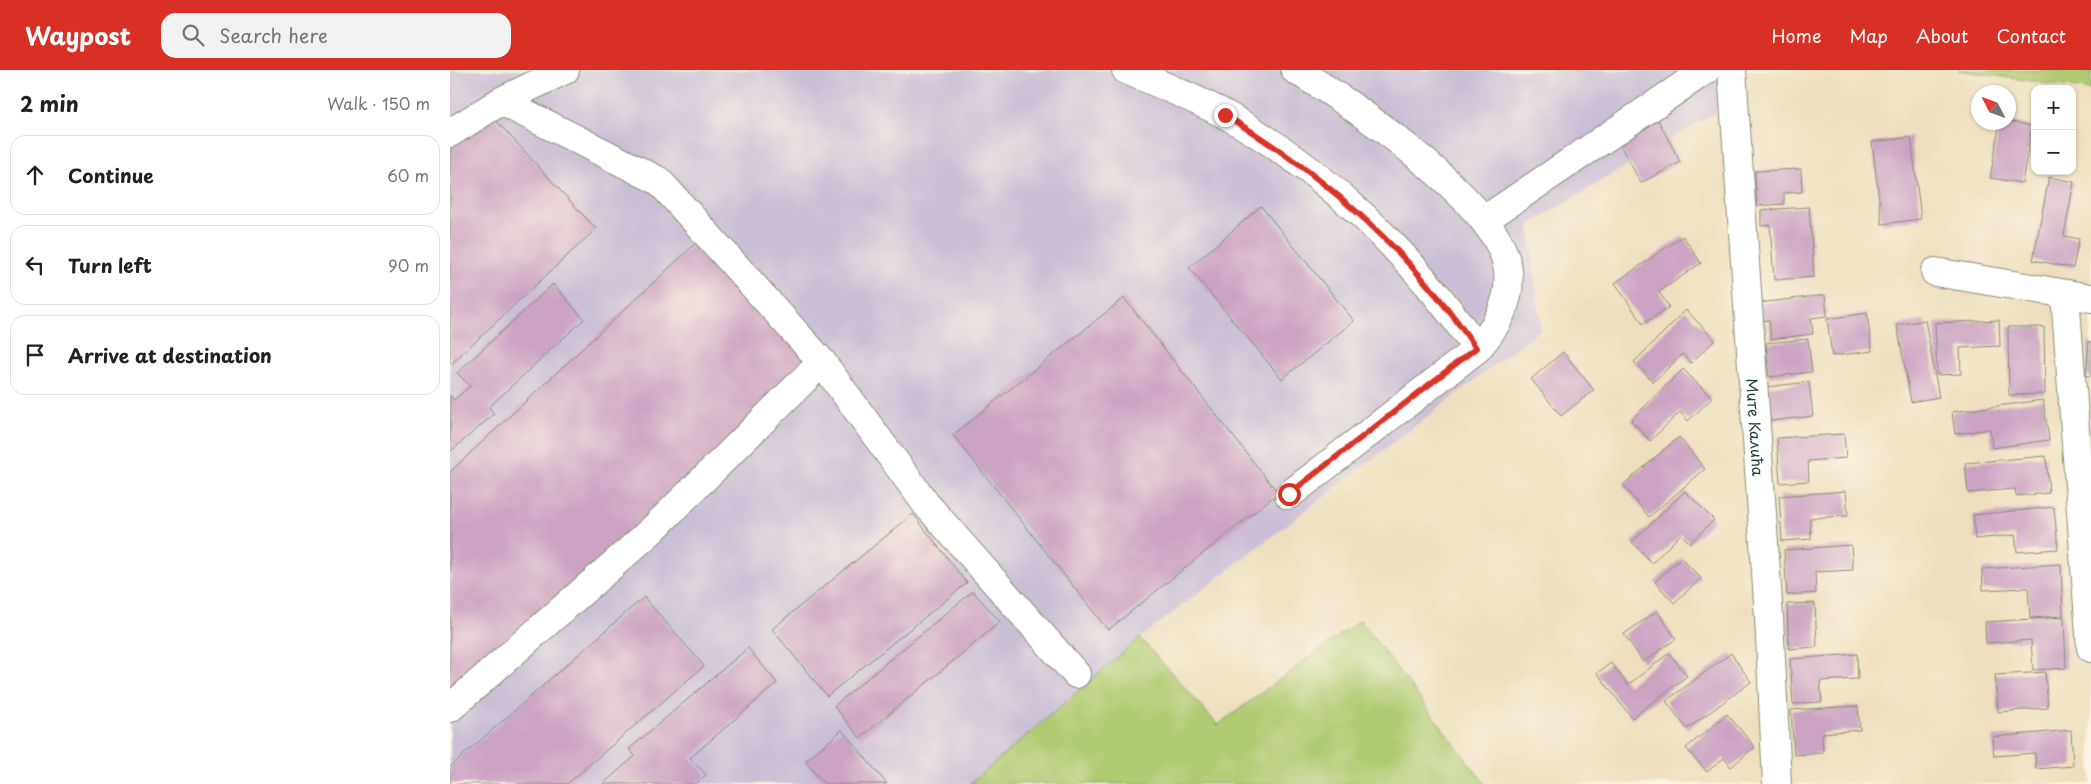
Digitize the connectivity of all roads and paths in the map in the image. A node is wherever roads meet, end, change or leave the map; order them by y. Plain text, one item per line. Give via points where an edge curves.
1 (565, 70) edge
2 (1126, 70) edge
3 (1295, 70) edge
4 (1706, 70) edge
5 (1732, 70) edge
6 (501, 101) junction
7 (450, 133) edge
8 (1484, 220) junction
9 (1935, 272) dead end
10 (2078, 296) edge
11 (1476, 348) junction
12 (822, 362) junction
13 (1289, 494) dead end
14 (2091, 648) edge
15 (1076, 674) dead end
16 (450, 708) edge
17 (1777, 784) edge

1 - 6 street
2 - 11 street via 1225,115 1276,145 1322,180 1402,255 1455,317
3 - 8 street via 1325,87 1405,147 1444,179
4 - 8 street
5 - 17 street, Мите Калића via 1769,617
6 - 7 street
6 - 12 street via 659,181
8 - 11 street via 1503,252 1508,282 1506,305 1493,330
9 - 10 street
10 - 14 street
11 - 13 street
12 - 15 street via 926,504
12 - 16 street via 650,532

